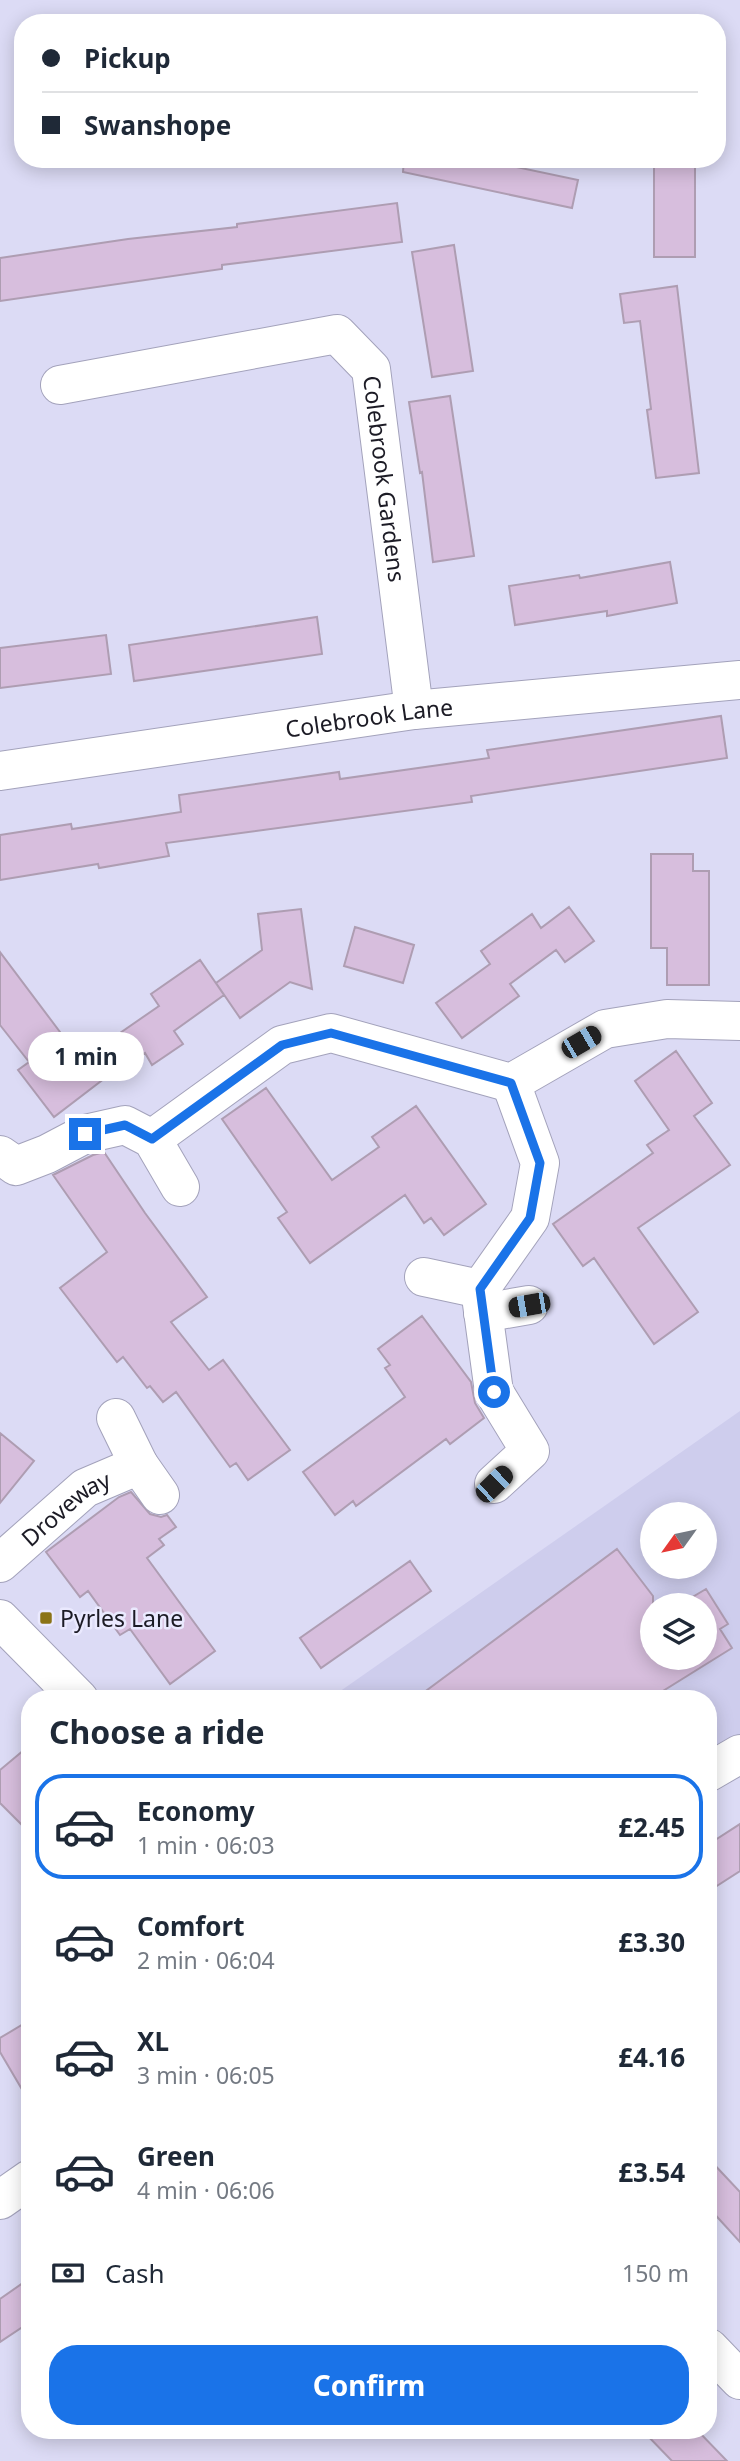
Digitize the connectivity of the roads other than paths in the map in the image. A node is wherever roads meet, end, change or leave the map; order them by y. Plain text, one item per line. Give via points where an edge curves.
1 (60, 385) dead end
2 (740, 680) edge
3 (414, 710) junction
4 (0, 771) edge
5 (740, 1021) edge
6 (511, 1083) junction
7 (152, 1139) junction
8 (0, 1155) edge
9 (180, 1187) dead end
10 (424, 1278) dead end
11 (481, 1301) junction
12 (529, 1305) dead end
13 (116, 1418) dead end
14 (494, 1484) dead end
15 (0, 1563) edge
16 (0, 1619) edge
17 (70, 1690) edge
18 (740, 1754) edge
19 (717, 1767) edge
20 (21, 2185) edge
21 (0, 2200) edge
22 (717, 2356) edge
23 (740, 2380) edge

1 - 3 street, Colebrook Gardens via 337,334 371,369
2 - 3 street, Colebrook Lane
3 - 4 street, Colebrook Lane
5 - 6 street via 667,1019 605,1029
6 - 7 street via 331,1033 282,1045
6 - 11 street via 540,1163 530,1218
7 - 8 street via 125,1125 85,1134 16,1166
7 - 9 street
10 - 11 street
11 - 12 street
11 - 14 street via 494,1392 530,1451
13 - 15 street, Droveway via 149,1480 85,1488
16 - 17 street
18 - 19 street
20 - 21 street
22 - 23 street

